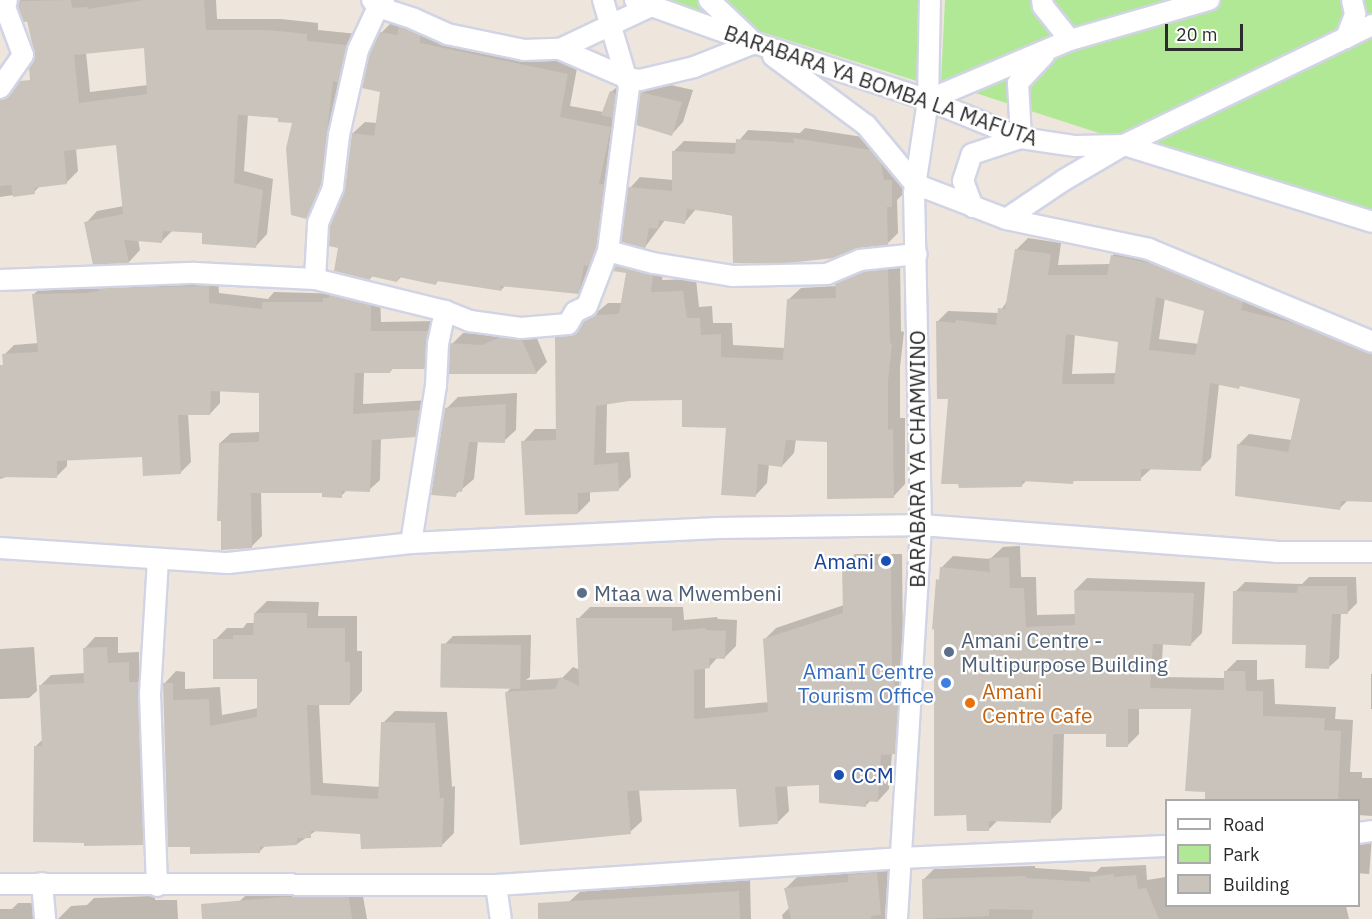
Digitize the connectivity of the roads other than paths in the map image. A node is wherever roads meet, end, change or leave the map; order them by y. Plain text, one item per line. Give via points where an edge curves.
1 (6, 0) edge
2 (603, 0) edge
3 (709, 0) edge
4 (1042, 0) edge
5 (1352, 0) edge
6 (1202, 1) edge
7 (378, 2) edge
8 (934, 2) edge
9 (643, 3) edge
10 (610, 23) junction
11 (1372, 25) edge
12 (1346, 38) junction
13 (1070, 40) junction
14 (755, 43) junction
15 (1050, 48) junction
16 (560, 49) junction
17 (627, 78) junction
18 (0, 88) edge
19 (928, 100) junction
20 (1021, 138) junction
21 (1124, 145) junction
22 (915, 184) junction
23 (973, 207) junction
24 (1006, 219) junction
25 (1372, 221) edge
26 (608, 251) junction
27 (917, 254) junction
28 (315, 279) junction
29 (0, 280) edge
30 (445, 311) junction
31 (1372, 342) edge
32 (921, 525) junction
33 (411, 543) junction
34 (0, 548) edge
35 (1372, 552) edge
36 (158, 559) junction
37 (1165, 846) edge
38 (900, 858) junction
39 (42, 883) junction
40 (0, 884) edge
41 (496, 885) junction
42 (157, 886) junction
43 (45, 919) edge
44 (501, 919) edge
45 (897, 919) edge

1 - 18 street via 5,7 23,55
2 - 10 street
3 - 14 street
4 - 13 street
5 - 12 street via 1355,14
6 - 13 street
7 - 16 street via 447,34 524,50
7 - 28 street via 358,50 339,135 333,187 318,223
8 - 19 street, BARABARA YA CHAMWINO
9 - 10 street
9 - 14 street, BARABARA YA BOMBA LA MAFUTA
10 - 16 street
10 - 17 street
11 - 12 street
12 - 21 street
13 - 15 street
14 - 17 street via 693,67 640,80
14 - 19 street, BARABARA YA BOMBA LA MAFUTA
14 - 22 street via 866,125
15 - 19 street
15 - 20 street via 1018,83
16 - 17 street
17 - 26 street via 630,87
19 - 20 street, BARABARA YA BOMBA LA MAFUTA
19 - 22 street, BARABARA YA CHAMWINO
20 - 21 street, BARABARA YA BOMBA LA MAFUTA via 1075,146
20 - 23 street via 972,154 963,181
21 - 24 street
21 - 25 street, BARABARA YA BOMBA LA MAFUTA
22 - 23 street
22 - 27 street, BARABARA YA CHAMWINO
23 - 24 street
24 - 31 street via 1149,249
26 - 27 street via 732,276 827,274 860,260
26 - 30 street via 587,306 575,312 568,324 521,328 470,321
27 - 32 street, BARABARA YA CHAMWINO
28 - 29 street via 195,273
28 - 30 street
30 - 33 street
32 - 33 street via 718,528
32 - 35 street via 1276,552
32 - 38 street, BARABARA YA CHAMWINO
33 - 36 street via 228,563
34 - 36 street
36 - 42 street via 150,694
37 - 38 street
38 - 41 street
38 - 45 street, BARABARA YA CHAMWINO
39 - 40 street
39 - 42 street
39 - 43 street
41 - 42 street
41 - 44 street

